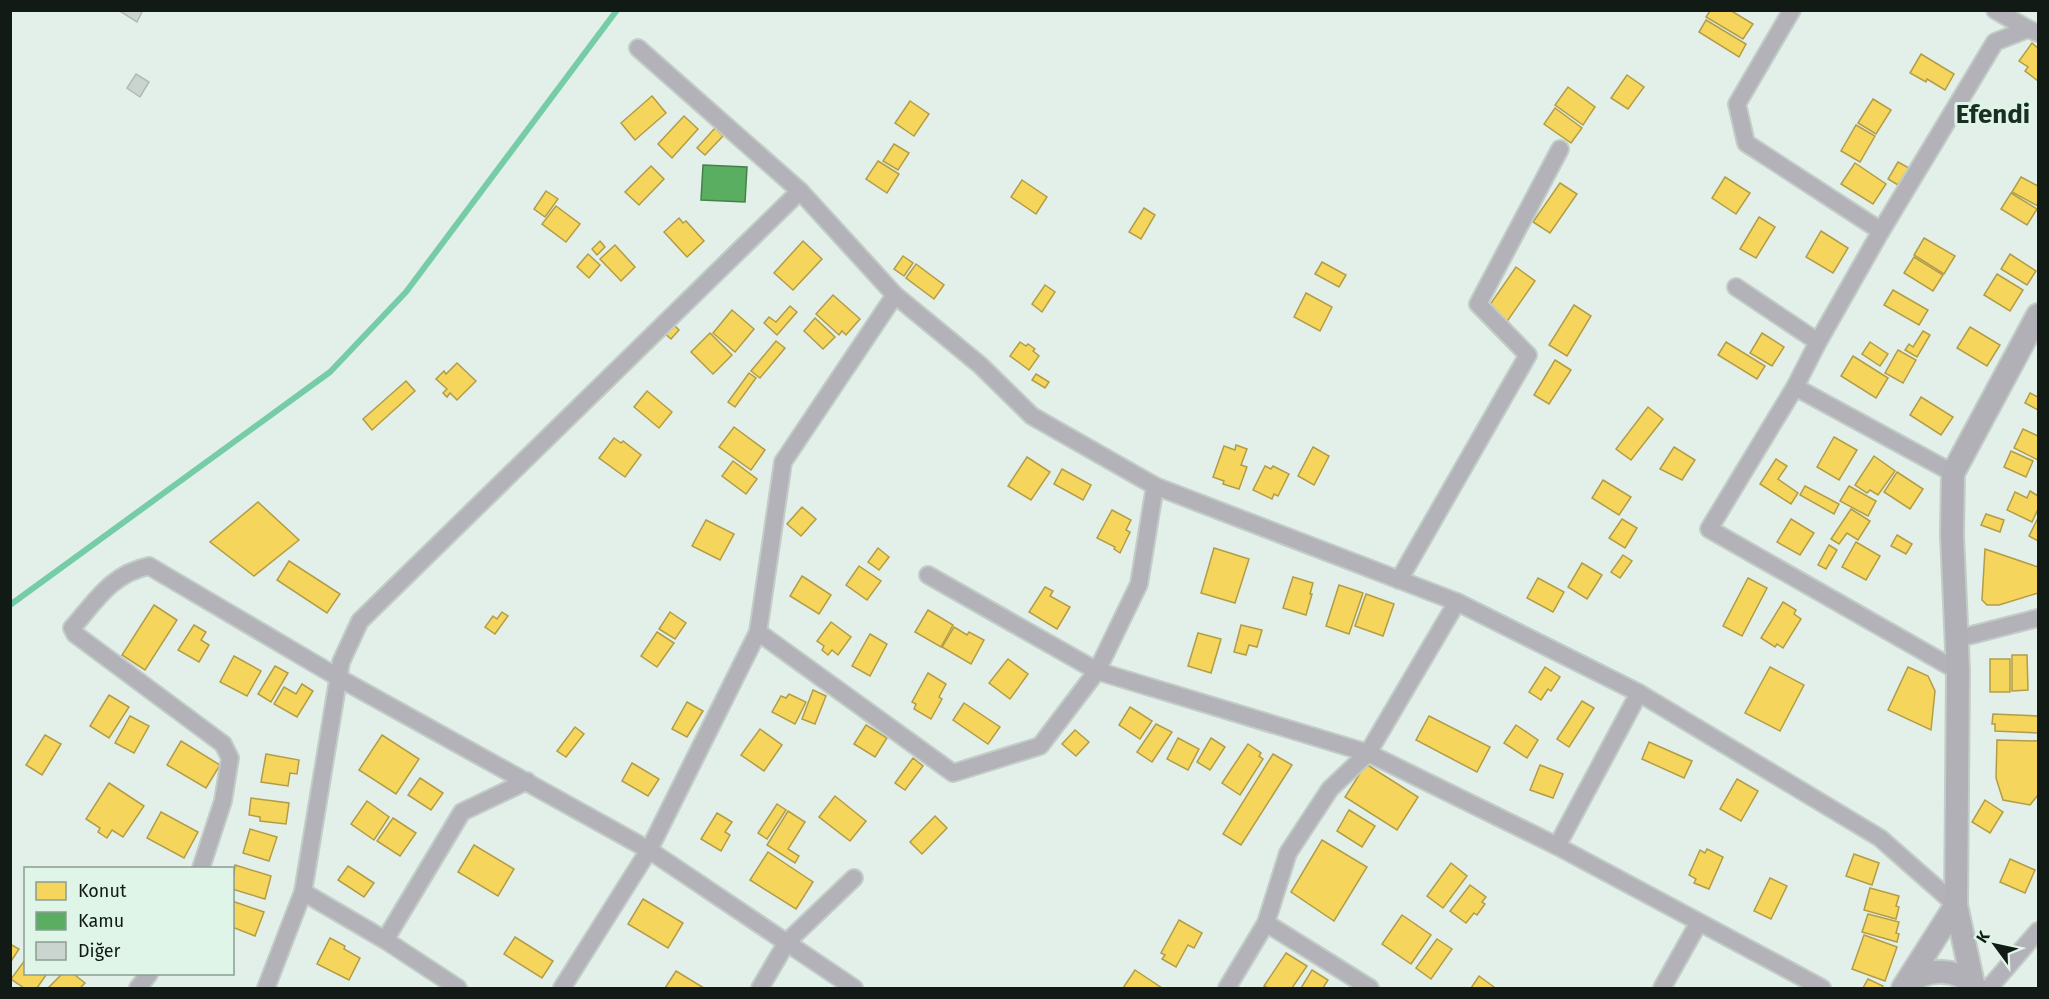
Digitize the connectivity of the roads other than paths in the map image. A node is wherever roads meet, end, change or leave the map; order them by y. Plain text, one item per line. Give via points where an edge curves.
1 (1792, 10) edge
2 (1995, 10) edge
3 (2033, 31) edge
4 (638, 48) dead end
5 (1560, 149) dead end
6 (800, 191) junction
7 (1881, 231) junction
8 (1736, 287) dead end
9 (895, 295) junction
10 (2038, 315) edge
11 (1818, 342) junction
12 (1795, 387) junction
13 (1953, 473) junction
14 (1155, 486) junction
15 (928, 575) dead end
16 (1399, 580) junction
17 (1456, 602) junction
18 (2038, 618) edge
19 (758, 632) junction
20 (1956, 639) junction
21 (1097, 670) junction
22 (1958, 671) junction
23 (339, 678) junction
24 (1639, 693) junction
25 (1368, 753) junction
26 (528, 781) junction
27 (1557, 846) junction
28 (649, 850) junction
29 (201, 867) edge
30 (854, 878) dead end
31 (303, 892) junction
32 (1956, 905) junction
33 (1266, 923) junction
34 (1698, 924) junction
35 (2038, 930) edge
36 (385, 940) junction
37 (787, 942) junction
38 (148, 975) edge
39 (1979, 987) edge
40 (138, 988) edge
41 (266, 988) edge
42 (458, 988) edge
43 (562, 988) edge
44 (760, 988) edge
45 (854, 988) edge
46 (1227, 988) edge
47 (1370, 988) edge
48 (1662, 988) edge
49 (1822, 988) edge
50 (1903, 988) edge

1 - 7 street via 1737,104 1746,143
2 - 3 street
3 - 7 street via 1995,42
4 - 6 street
5 - 16 street via 1478,304 1528,355
6 - 9 street
6 - 23 street via 360,621 341,662
7 - 11 street
8 - 11 street
9 - 14 street via 980,364 1032,416
9 - 19 street via 783,462
10 - 13 street
11 - 12 street
12 - 13 street
12 - 22 street via 1709,529
13 - 20 street
14 - 16 street
14 - 21 street via 1139,584
15 - 21 street
16 - 17 street
17 - 24 street
17 - 25 street
18 - 20 street
19 - 21 street via 953,773 1040,746
19 - 28 street
20 - 22 street
21 - 25 street
22 - 32 street
23 - 26 street
23 - 29 street via 149,566 115,579 72,628 224,744 230,758 223,801
23 - 31 street
24 - 27 street
24 - 32 street via 1880,838
25 - 27 street
25 - 33 street via 1330,789 1288,853
26 - 28 street
26 - 36 street via 462,812
27 - 34 street
28 - 37 street
28 - 43 street
30 - 37 street
31 - 36 street
31 - 41 street
32 - 39 street
32 - 50 street
33 - 46 street
33 - 47 street
34 - 48 street
34 - 49 street
35 - 39 street
36 - 42 street
37 - 44 street
37 - 45 street
38 - 40 street
39 - 50 street via 1950,972 1937,971 1924,974

